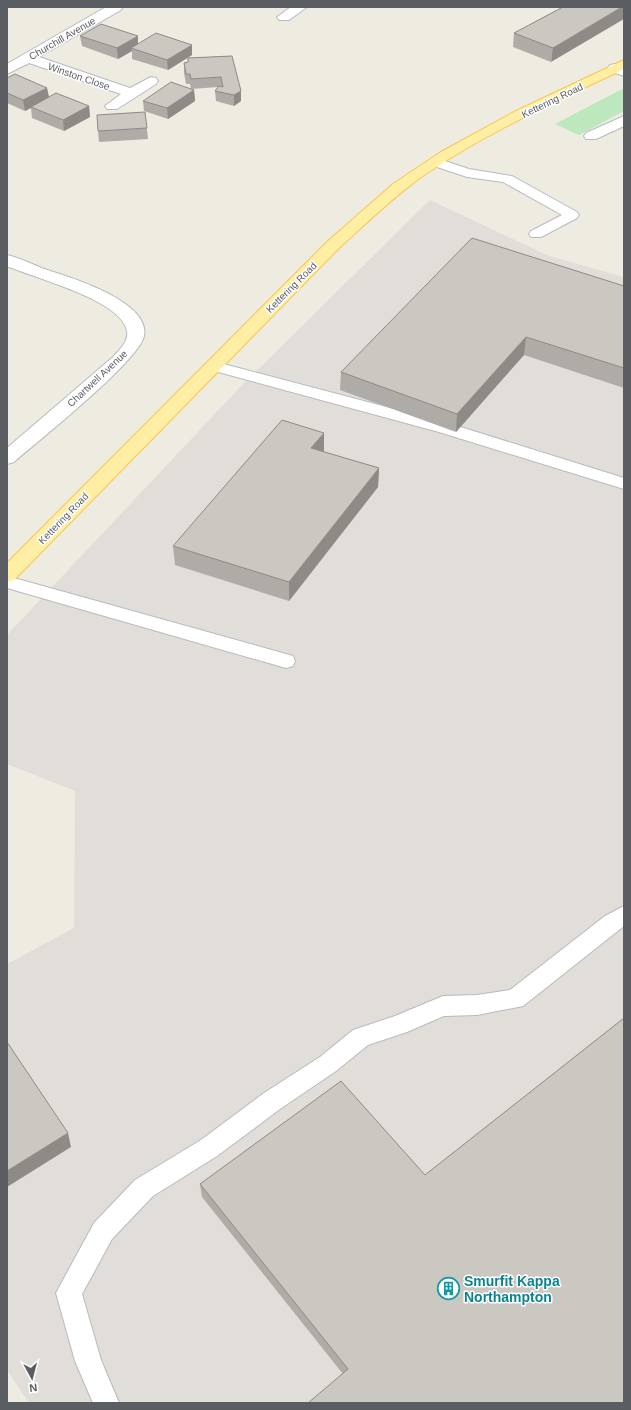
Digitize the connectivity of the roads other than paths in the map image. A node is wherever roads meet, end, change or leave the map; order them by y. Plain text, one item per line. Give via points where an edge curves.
1 (116, 7) edge
2 (300, 7) edge
3 (284, 17) dead end
4 (27, 58) junction
5 (621, 68) edge
6 (7, 70) edge
7 (151, 81) dead end
8 (131, 93) junction
9 (112, 106) dead end
10 (624, 120) edge
11 (591, 136) dead end
12 (436, 162) junction
13 (536, 234) dead end
14 (7, 260) edge
15 (212, 366) junction
16 (7, 458) edge
17 (624, 484) edge
18 (7, 575) edge
19 (7, 582) edge
20 (286, 661) dead end
21 (624, 915) edge
22 (106, 1403) edge

1 - 4 street, Churchill Avenue
2 - 3 street
4 - 6 street, Churchill Avenue
4 - 8 street, Winston Close
5 - 12 main road, Kettering Road via 494,128
7 - 8 street, Winston Close
8 - 9 street, Winston Close
10 - 11 street
12 - 13 lane via 467,173 507,179 572,215
12 - 15 main road, Kettering Road via 386,197 334,244
14 - 16 street, Chartwell Avenue via 99,295 119,306 130,315 137,332 135,342 119,361
15 - 17 lane via 445,428
15 - 18 main road, Kettering Road
19 - 20 lane
21 - 22 lane via 515,999 477,1005 443,1006 399,1025 361,1037 328,1064 272,1101 209,1148 144,1188 103,1231 70,1293 88,1361

